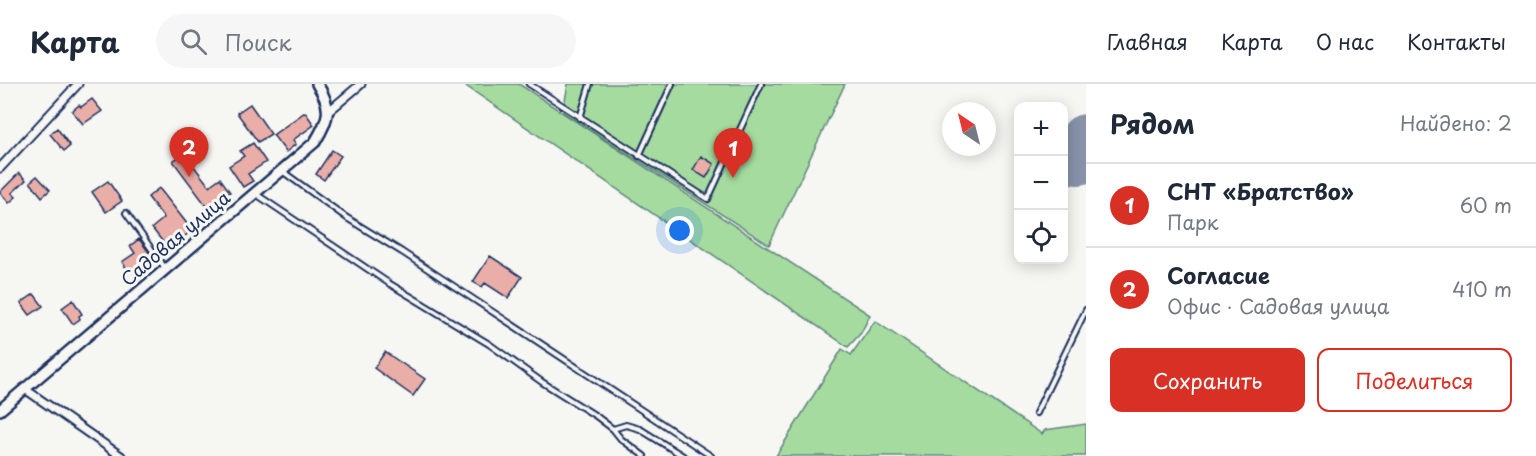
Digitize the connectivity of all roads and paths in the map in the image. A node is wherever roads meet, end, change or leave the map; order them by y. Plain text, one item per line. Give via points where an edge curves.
1 (78, 84) edge
2 (318, 84) edge
3 (361, 84) edge
4 (529, 84) edge
5 (590, 84) edge
6 (672, 84) edge
7 (760, 84) edge
8 (329, 111) junction
9 (580, 118) junction
10 (639, 156) junction
11 (0, 168) edge
12 (282, 171) junction
13 (255, 194) junction
14 (126, 213) dead end
15 (166, 268) junction
16 (1086, 310) edge
17 (25, 389) junction
18 (0, 410) edge
19 (1036, 413) dead end
20 (613, 429) junction
21 (121, 456) edge
22 (644, 456) edge
23 (683, 456) edge
24 (711, 456) edge

1 - 11 street
2 - 8 street
3 - 8 street, Садовая улица
4 - 9 lane
5 - 9 lane
6 - 10 lane
7 - 10 lane via 708,199
8 - 12 street, Садовая улица via 315,142
9 - 10 lane
12 - 13 street, Садовая улица
12 - 24 lane via 347,218
13 - 15 street, Садовая улица
13 - 20 lane via 489,344
14 - 15 lane
15 - 17 street, Садовая улица
16 - 19 lane
17 - 18 street, Садовая улица
17 - 21 street
20 - 22 lane
20 - 23 lane via 626,425 640,429

